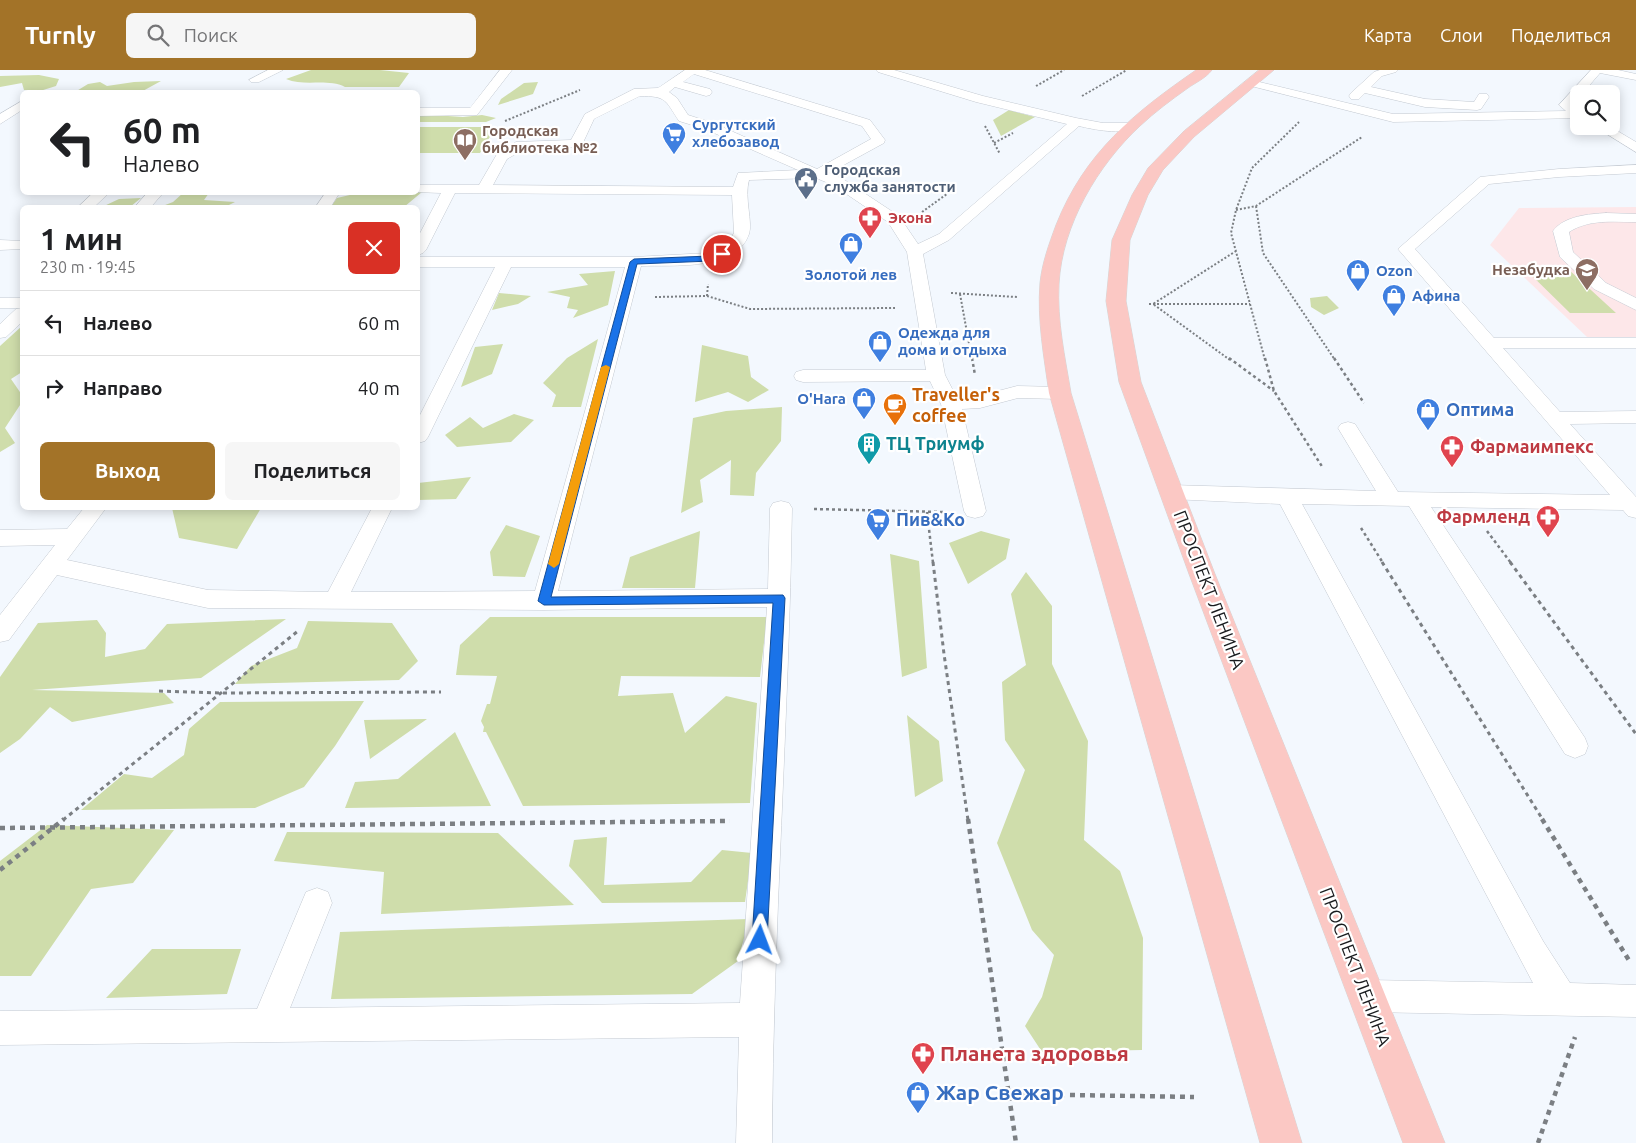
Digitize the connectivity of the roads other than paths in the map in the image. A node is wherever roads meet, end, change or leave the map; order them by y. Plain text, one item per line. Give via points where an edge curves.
1 (277, 70) edge
2 (506, 70) edge
3 (692, 70) edge
4 (882, 70) edge
5 (1205, 70) edge
6 (1392, 70) edge
7 (1598, 70) edge
8 (933, 72) dead end
9 (1259, 76) edge
10 (1636, 77) edge
11 (255, 80) dead end
12 (918, 80) junction
13 (673, 84) junction
14 (1583, 85) edge
15 (1364, 89) junction
16 (661, 92) junction
17 (706, 92) dead end
18 (1483, 97) dead end
19 (8, 99) dead end
20 (1570, 99) edge
21 (20, 100) edge
22 (1344, 106) junction
23 (1570, 108) edge
24 (12, 110) edge
25 (420, 112) edge
26 (1570, 114) edge
27 (0, 120) edge
28 (1076, 122) junction
29 (1127, 128) junction
30 (1615, 135) edge
31 (1636, 148) edge
32 (1636, 168) edge
33 (817, 174) junction
34 (420, 188) edge
35 (451, 188) junction
36 (484, 189) junction
37 (739, 191) junction
38 (99, 195) edge
39 (155, 195) edge
40 (88, 205) edge
41 (144, 205) edge
42 (1636, 218) edge
43 (0, 245) edge
44 (20, 245) edge
45 (420, 246) edge
46 (915, 252) junction
47 (506, 261) junction
48 (420, 262) edge
49 (634, 262) junction
50 (20, 303) edge
51 (0, 304) edge
52 (1636, 305) edge
53 (20, 315) edge
54 (0, 333) edge
55 (1489, 343) junction
56 (1636, 343) edge
57 (936, 375) junction
58 (803, 376) dead end
59 (1060, 393) junction
60 (950, 404) junction
61 (1636, 417) edge
62 (1555, 418) junction
63 (1348, 428) dead end
64 (420, 433) edge
65 (1171, 492) junction
66 (1287, 497) junction
67 (1391, 498) junction
68 (1415, 499) junction
69 (1632, 507) edge
70 (781, 508) road end
71 (93, 510) edge
72 (381, 510) edge
73 (975, 511) dead end
74 (72, 537) junction
75 (0, 538) edge
76 (50, 565) junction
77 (779, 598) junction
78 (335, 601) junction
79 (544, 601) junction
80 (0, 633) edge
81 (1575, 746) dead end
82 (317, 904) dead end
83 (1367, 996) junction
84 (1575, 1000) junction
85 (1636, 1001) edge
86 (756, 1020) junction
87 (266, 1025) junction
88 (0, 1028) edge
89 (754, 1143) edge
90 (1281, 1143) edge
91 (1424, 1143) edge

1 - 11 lane
2 - 25 lane via 473,112
3 - 13 lane
3 - 33 lane via 866,122 879,140
4 - 12 lane
5 - 29 main road
6 - 15 lane via 1378,74
7 - 10 lane
7 - 14 lane
8 - 12 lane
9 - 22 lane
9 - 65 main road, ПРОСПЕКТ ЛЕНИНА via 1189,134 1156,168 1140,195 1121,240 1116,301 1130,382
12 - 28 lane via 980,99 1016,101
13 - 16 lane
13 - 17 lane
15 - 18 lane via 1425,103 1477,106
15 - 22 lane
16 - 33 lane via 673,101 682,118 709,126
16 - 36 lane via 638,92 589,117 576,144 521,145 502,157
19 - 21 lane
20 - 23 lane via 1565,104
22 - 26 lane via 1393,118
24 - 27 lane
28 - 29 lane
28 - 46 lane via 944,237
29 - 59 main road via 1087,176 1075,198 1051,266 1051,332
30 - 31 lane
32 - 55 lane via 1485,180 1406,249
33 - 37 lane via 743,176
33 - 46 lane via 838,182 894,219
34 - 35 lane
35 - 36 lane
35 - 45 lane
36 - 37 lane
37 - 49 lane via 742,233 732,250 711,258
38 - 40 lane
39 - 41 lane
42 - 52 lane via 1588,218 1572,222 1561,231 1566,254 1600,286
43 - 44 lane
46 - 57 lane
47 - 48 lane
47 - 49 lane
47 - 64 lane
49 - 79 lane
50 - 51 lane
53 - 54 lane
55 - 56 lane
55 - 62 lane
57 - 58 lane
57 - 60 lane
59 - 60 lane via 1017,392 980,402
59 - 90 main road
60 - 73 lane
61 - 62 lane
62 - 69 lane
63 - 67 lane
65 - 66 lane
65 - 83 main road, ПРОСПЕКТ ЛЕНИНА
66 - 67 lane
66 - 84 lane via 1528,943
67 - 68 lane
68 - 69 lane
68 - 81 lane
70 - 77 lane
71 - 74 lane
72 - 78 lane
74 - 75 lane
74 - 76 lane
76 - 78 lane via 208,599
76 - 80 lane
77 - 79 lane
77 - 86 lane
78 - 79 lane
82 - 87 lane
83 - 84 lane
83 - 91 main road, ПРОСПЕКТ ЛЕНИНА
84 - 85 lane
86 - 87 lane
86 - 89 lane
87 - 88 lane

